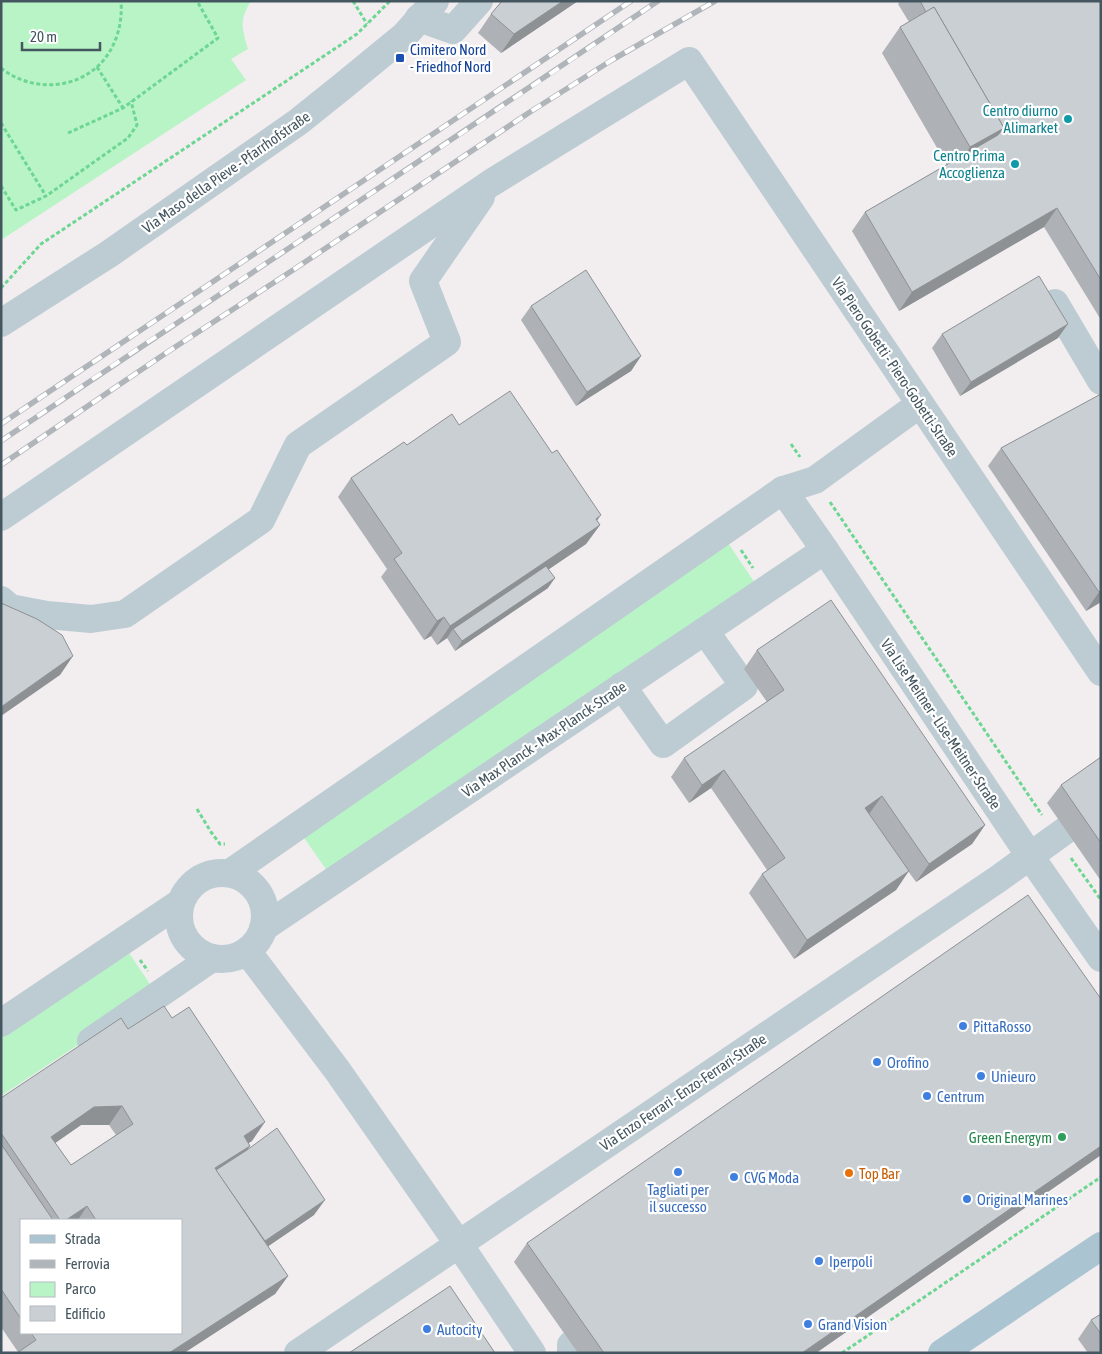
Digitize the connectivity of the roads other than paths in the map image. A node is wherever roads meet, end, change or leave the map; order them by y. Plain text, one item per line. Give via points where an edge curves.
1 (479, 1) edge
2 (427, 10) edge
3 (491, 184) junction
4 (1055, 303) edge
5 (1, 323) edge
6 (1101, 381) edge
7 (920, 404) junction
8 (783, 490) junction
9 (1, 517) edge
10 (825, 550) junction
11 (1, 600) edge
12 (705, 631) junction
13 (1101, 672) edge
14 (622, 686) junction
15 (1061, 833) road end
16 (1030, 856) junction
17 (230, 874) junction
18 (181, 902) junction
19 (265, 921) junction
20 (247, 951) junction
21 (212, 958) junction
22 (1101, 958) edge
23 (1, 1023) edge
24 (74, 1053) edge
25 (459, 1244) junction
26 (1101, 1246) edge
27 (298, 1353) edge
28 (532, 1353) edge
29 (942, 1353) edge

1 - 2 street via 453,30
2 - 5 street, Via Maso della Pieve - Pfarrhofstraße via 405,35 298,122 109,254
3 - 7 street, Via Piero Gobetti - Piero-Gobetti-Straße via 689,61
3 - 9 street
3 - 11 street via 423,281 447,342 298,445 261,520 125,614 91,619 48,615 10,608
4 - 6 street
7 - 8 street via 815,480
7 - 13 street, Via Piero Gobetti - Piero-Gobetti-Straße
8 - 10 street, Via Lise Meitner - Lise-Meitner-Straße
8 - 17 street
10 - 12 street, Via Max Planck - Max-Planck-Straße
10 - 16 street, Via Lise Meitner - Lise-Meitner-Straße
12 - 14 street, Via Max Planck - Max-Planck-Straße
12 - 14 street via 744,686 664,744
14 - 19 street, Via Max Planck - Max-Planck-Straße
15 - 16 street, Via Enzo Ferrari - Enzo-Ferrari-Straße
16 - 22 street, Via Lise Meitner - Lise-Meitner-Straße
16 - 25 street, Via Enzo Ferrari - Enzo-Ferrari-Straße
17 - 18 street via 210,874 198,880 187,890
17 - 19 street via 250,882 259,893 265,907
18 - 21 street via 181,930 198,952
18 - 23 street
19 - 20 street via 261,936
20 - 21 street via 227,959
20 - 25 street via 337,1070
21 - 24 street
25 - 27 street, Via Enzo Ferrari - Enzo-Ferrari-Straße
25 - 28 street
26 - 29 main road

